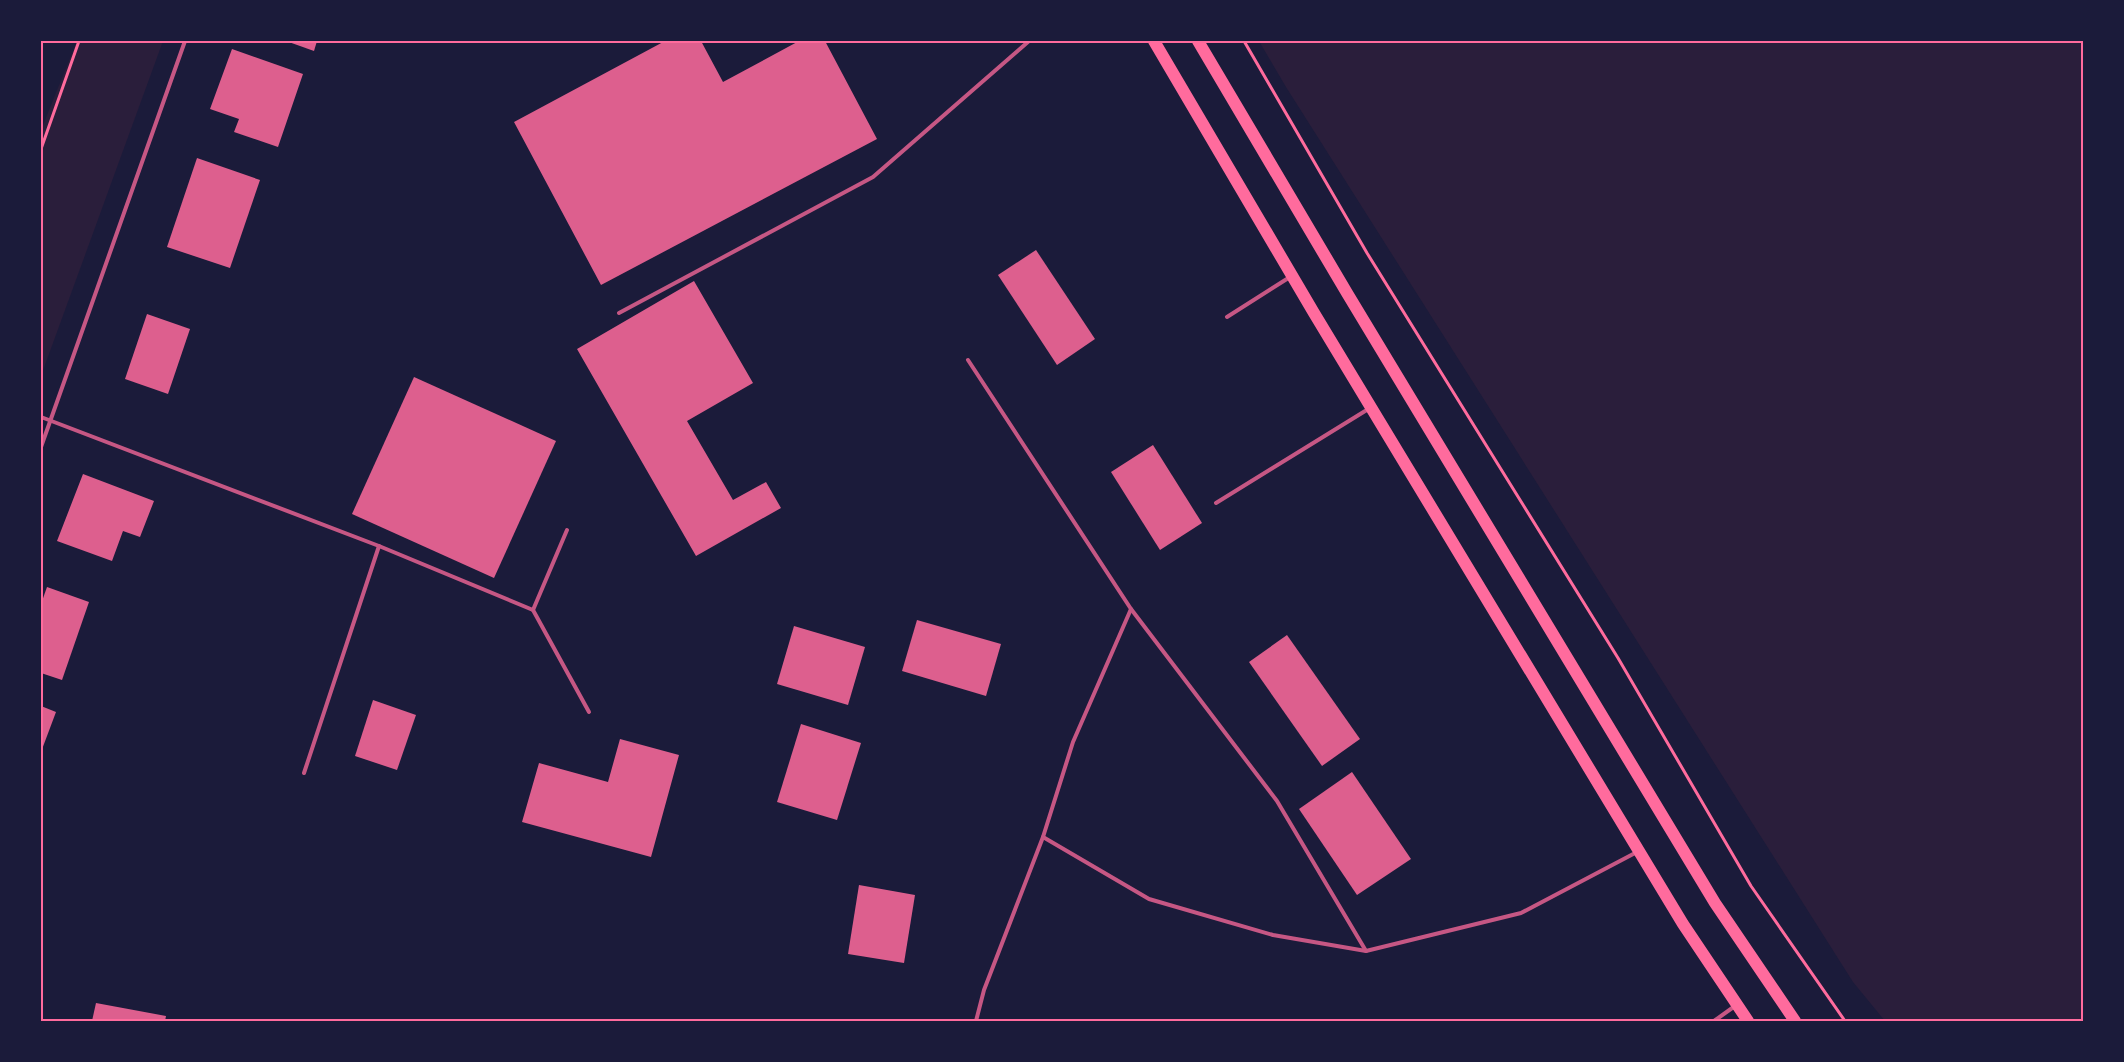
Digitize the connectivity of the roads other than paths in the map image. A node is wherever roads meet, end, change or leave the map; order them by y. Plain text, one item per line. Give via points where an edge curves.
1 (185, 41) edge
2 (1029, 41) edge
3 (1154, 41) edge
4 (1198, 41) edge
5 (1292, 276) junction
6 (619, 313) dead end
7 (1227, 317) dead end
8 (968, 360) dead end
9 (1371, 407) junction
10 (41, 417) edge
11 (50, 422) junction
12 (41, 447) edge
13 (1216, 503) dead end
14 (567, 530) dead end
15 (378, 546) junction
16 (1131, 609) junction
17 (533, 610) junction
18 (589, 712) dead end
19 (304, 774) dead end
20 (1043, 837) junction
21 (1639, 851) junction
22 (1366, 951) junction
23 (1737, 1005) junction
24 (976, 1021) edge
25 (1714, 1021) edge
26 (1748, 1021) edge
27 (1795, 1021) edge

1 - 11 lane
2 - 6 lane via 873,177
3 - 5 main road
4 - 27 main road via 1710,895
5 - 7 lane
5 - 9 main road
8 - 16 lane
9 - 13 lane
9 - 21 main road
10 - 11 lane
11 - 12 lane
11 - 15 lane
14 - 17 lane
15 - 17 lane
15 - 19 lane
16 - 20 lane via 1073,742
16 - 22 lane via 1277,801
17 - 18 lane
20 - 22 lane via 1148,900 1273,935
20 - 24 lane via 984,990
21 - 22 lane via 1521,913
21 - 23 main road
23 - 25 lane
23 - 26 main road

